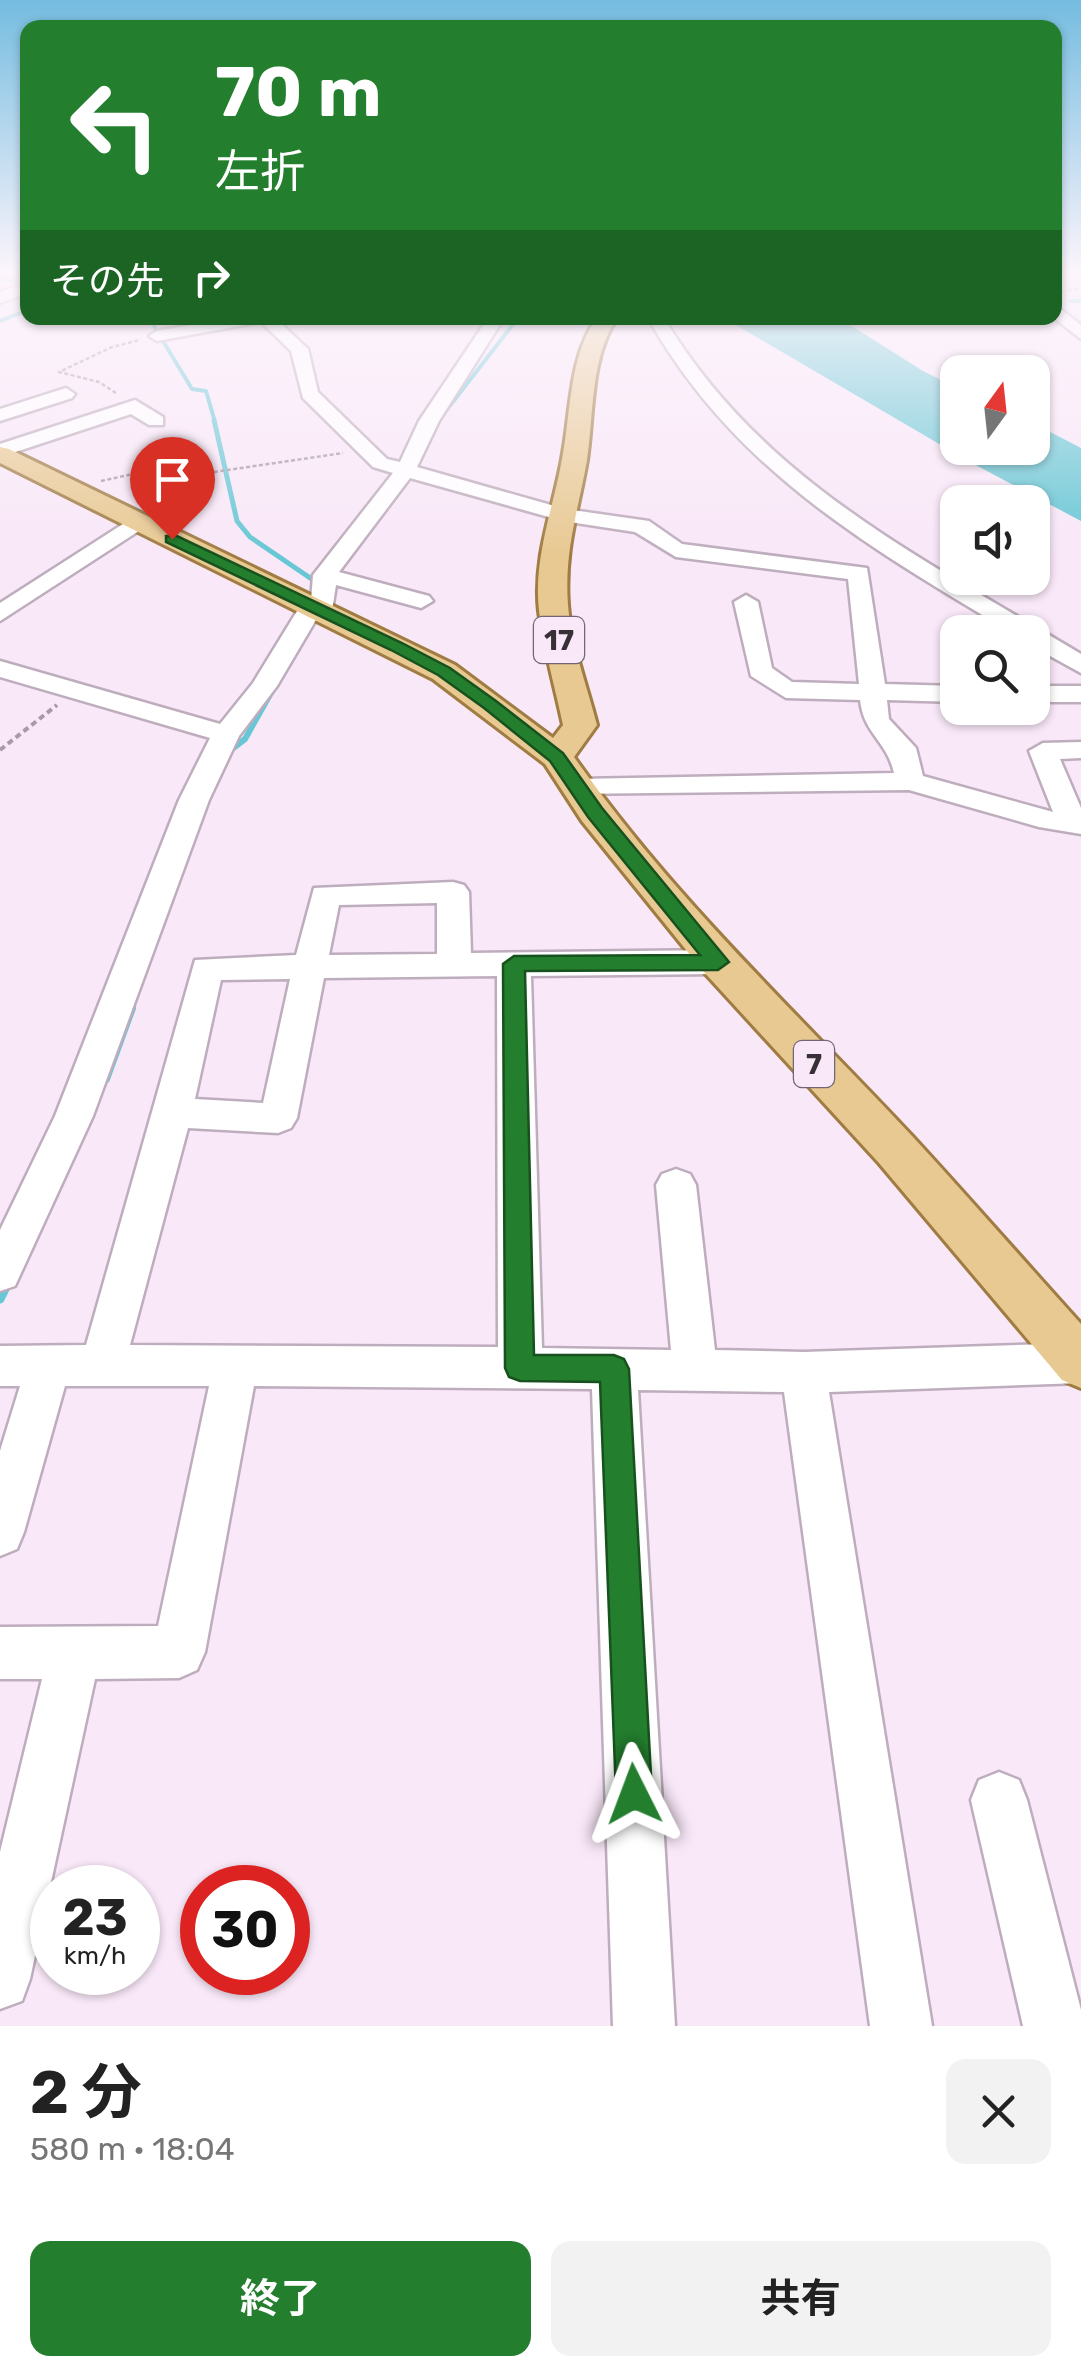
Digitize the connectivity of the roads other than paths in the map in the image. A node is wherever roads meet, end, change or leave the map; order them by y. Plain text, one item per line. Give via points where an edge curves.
1 (303, 366) edge
2 (465, 366) edge
3 (588, 366) edge
4 (683, 366) edge
5 (66, 394) dead end
6 (0, 415) edge
7 (156, 421) dead end
8 (0, 452) edge
9 (406, 470) junction
10 (563, 515) junction
11 (137, 522) junction
12 (325, 575) junction
13 (421, 601) dead end
14 (746, 602) dead end
15 (316, 610) junction
16 (0, 614) edge
17 (999, 615) edge
18 (1050, 646) edge
19 (1081, 665) edge
20 (0, 669) edge
21 (940, 694) edge
22 (1050, 694) edge
23 (1081, 694) edge
24 (872, 695) junction
25 (226, 734) junction
26 (1081, 750) edge
27 (567, 772) junction
28 (910, 781) junction
29 (1077, 824) edge
30 (718, 962) junction
31 (454, 963) junction
32 (514, 964) junction
33 (312, 966) junction
34 (173, 1113) junction
35 (676, 1185) dead end
36 (0, 1273) edge
37 (1081, 1363) edge
38 (236, 1365) junction
39 (0, 1366) edge
40 (48, 1366) junction
41 (102, 1366) junction
42 (520, 1368) junction
43 (614, 1369) junction
44 (695, 1371) junction
45 (804, 1372) junction
46 (0, 1532) edge
47 (0, 1653) edge
48 (74, 1653) junction
49 (998, 1800) dead end
50 (0, 1978) edge
51 (644, 2026) edge
52 (901, 2026) edge
53 (1054, 2026) edge

1 - 9 street via 309,394 363,450
2 - 9 street
3 - 10 main road, 17
4 - 17 street via 720,412 776,462 916,565
5 - 6 street
7 - 8 street via 135,406
8 - 11 main road, 7
9 - 10 street
9 - 12 street
10 - 24 street via 641,526 676,550 859,573
10 - 27 main road, 17 via 552,560 554,611 580,725
11 - 15 main road, 7
11 - 16 street
12 - 13 street
12 - 15 street
14 - 24 street via 760,671 786,690
15 - 25 street
15 - 27 main road, 7 via 444,672
18 - 19 street
20 - 25 street
21 - 24 street
22 - 23 street
24 - 28 street via 876,721 902,748
25 - 36 street via 194,800 74,1116
26 - 29 street via 1043,751
27 - 28 street
27 - 30 main road, 7
28 - 29 street
30 - 32 street
30 - 37 main road, 7 via 896,1150
31 - 32 street
31 - 33 street
31 - 33 street via 453,892 326,895
32 - 42 street
33 - 34 street via 207,968
33 - 34 street via 278,1118
34 - 41 street
35 - 44 street
37 - 45 street
38 - 41 street
38 - 42 street
38 - 48 street via 180,1652
39 - 40 street
40 - 41 street
40 - 46 street
42 - 43 street
43 - 44 street
43 - 51 street
44 - 45 street
45 - 52 street
47 - 48 street
48 - 50 street
49 - 53 street

